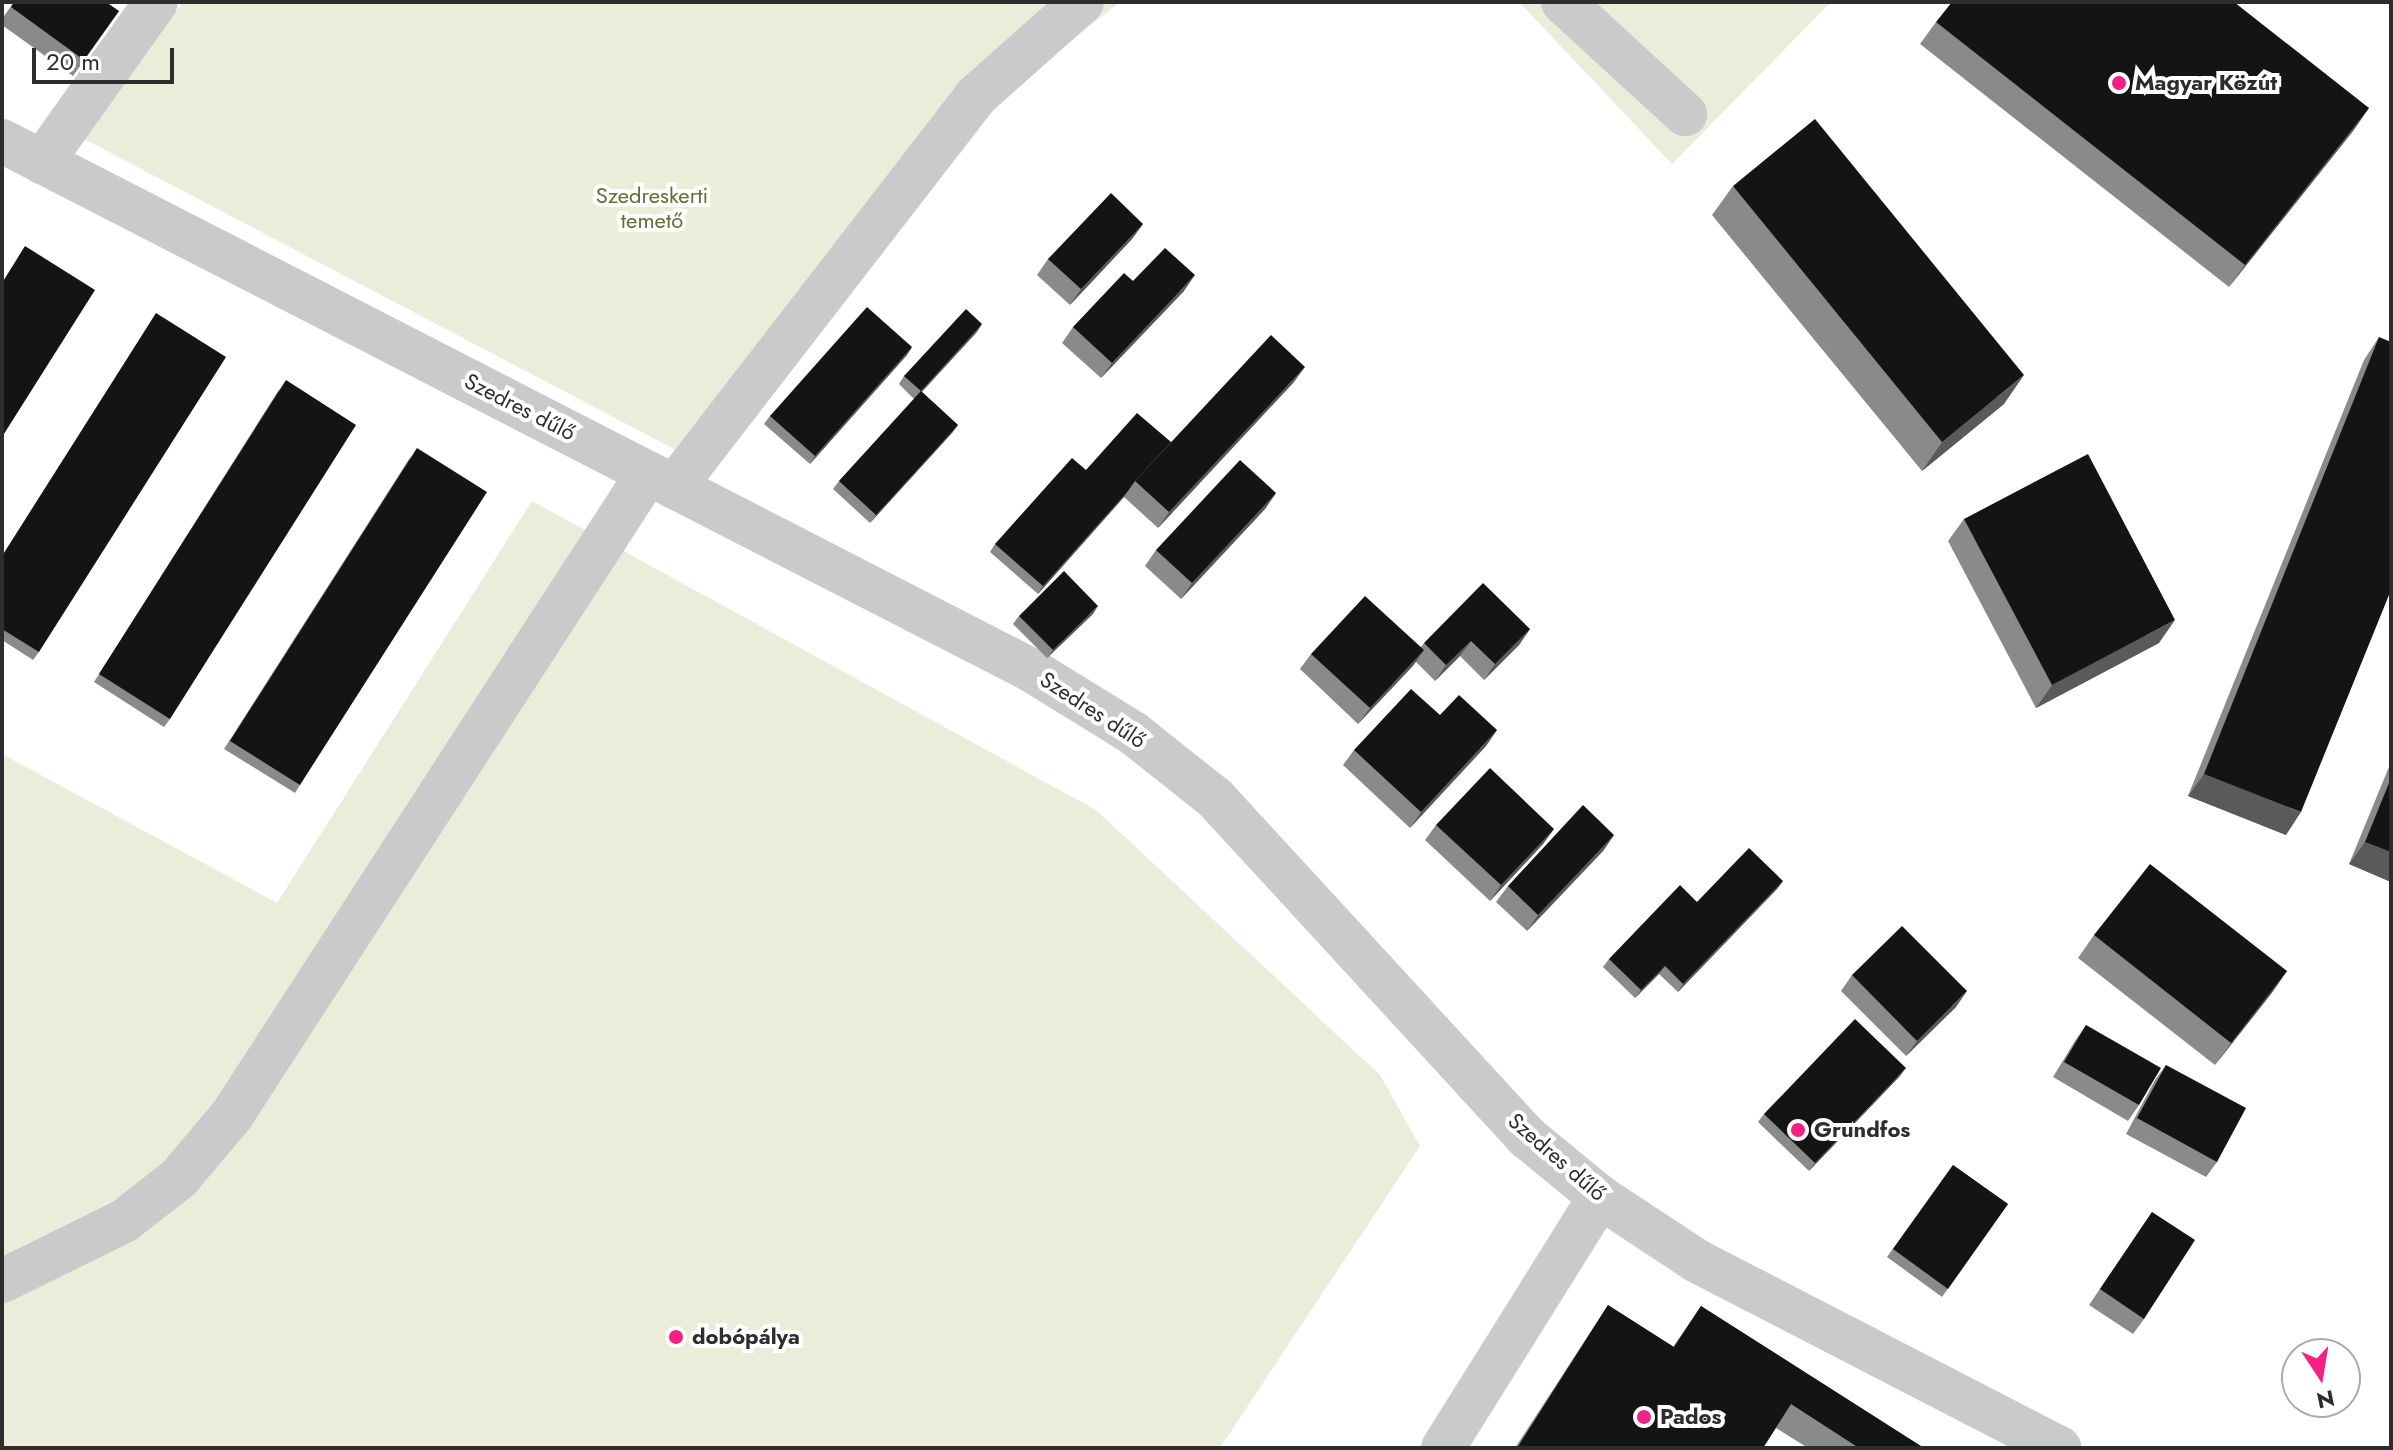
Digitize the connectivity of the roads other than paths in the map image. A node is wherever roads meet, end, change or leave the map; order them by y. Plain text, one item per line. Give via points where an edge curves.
1 (156, 2) edge
2 (1082, 2) edge
3 (1563, 2) edge
4 (1685, 114) dead end
5 (2, 141) edge
6 (42, 162) junction
7 (661, 480) junction
8 (1600, 1197) junction
9 (2, 1281) edge
10 (1443, 1448) edge
11 (2060, 1448) edge

1 - 6 street
2 - 7 street via 975,97
3 - 4 street
5 - 6 street, Szedres dűlő
6 - 7 street, Szedres dűlő
7 - 8 street, Szedres dűlő via 1031,670 1133,733 1215,798 1528,1138
7 - 9 street via 232,1115 179,1178 124,1221
8 - 10 street
8 - 11 street, Szedres dűlő via 1697,1261

